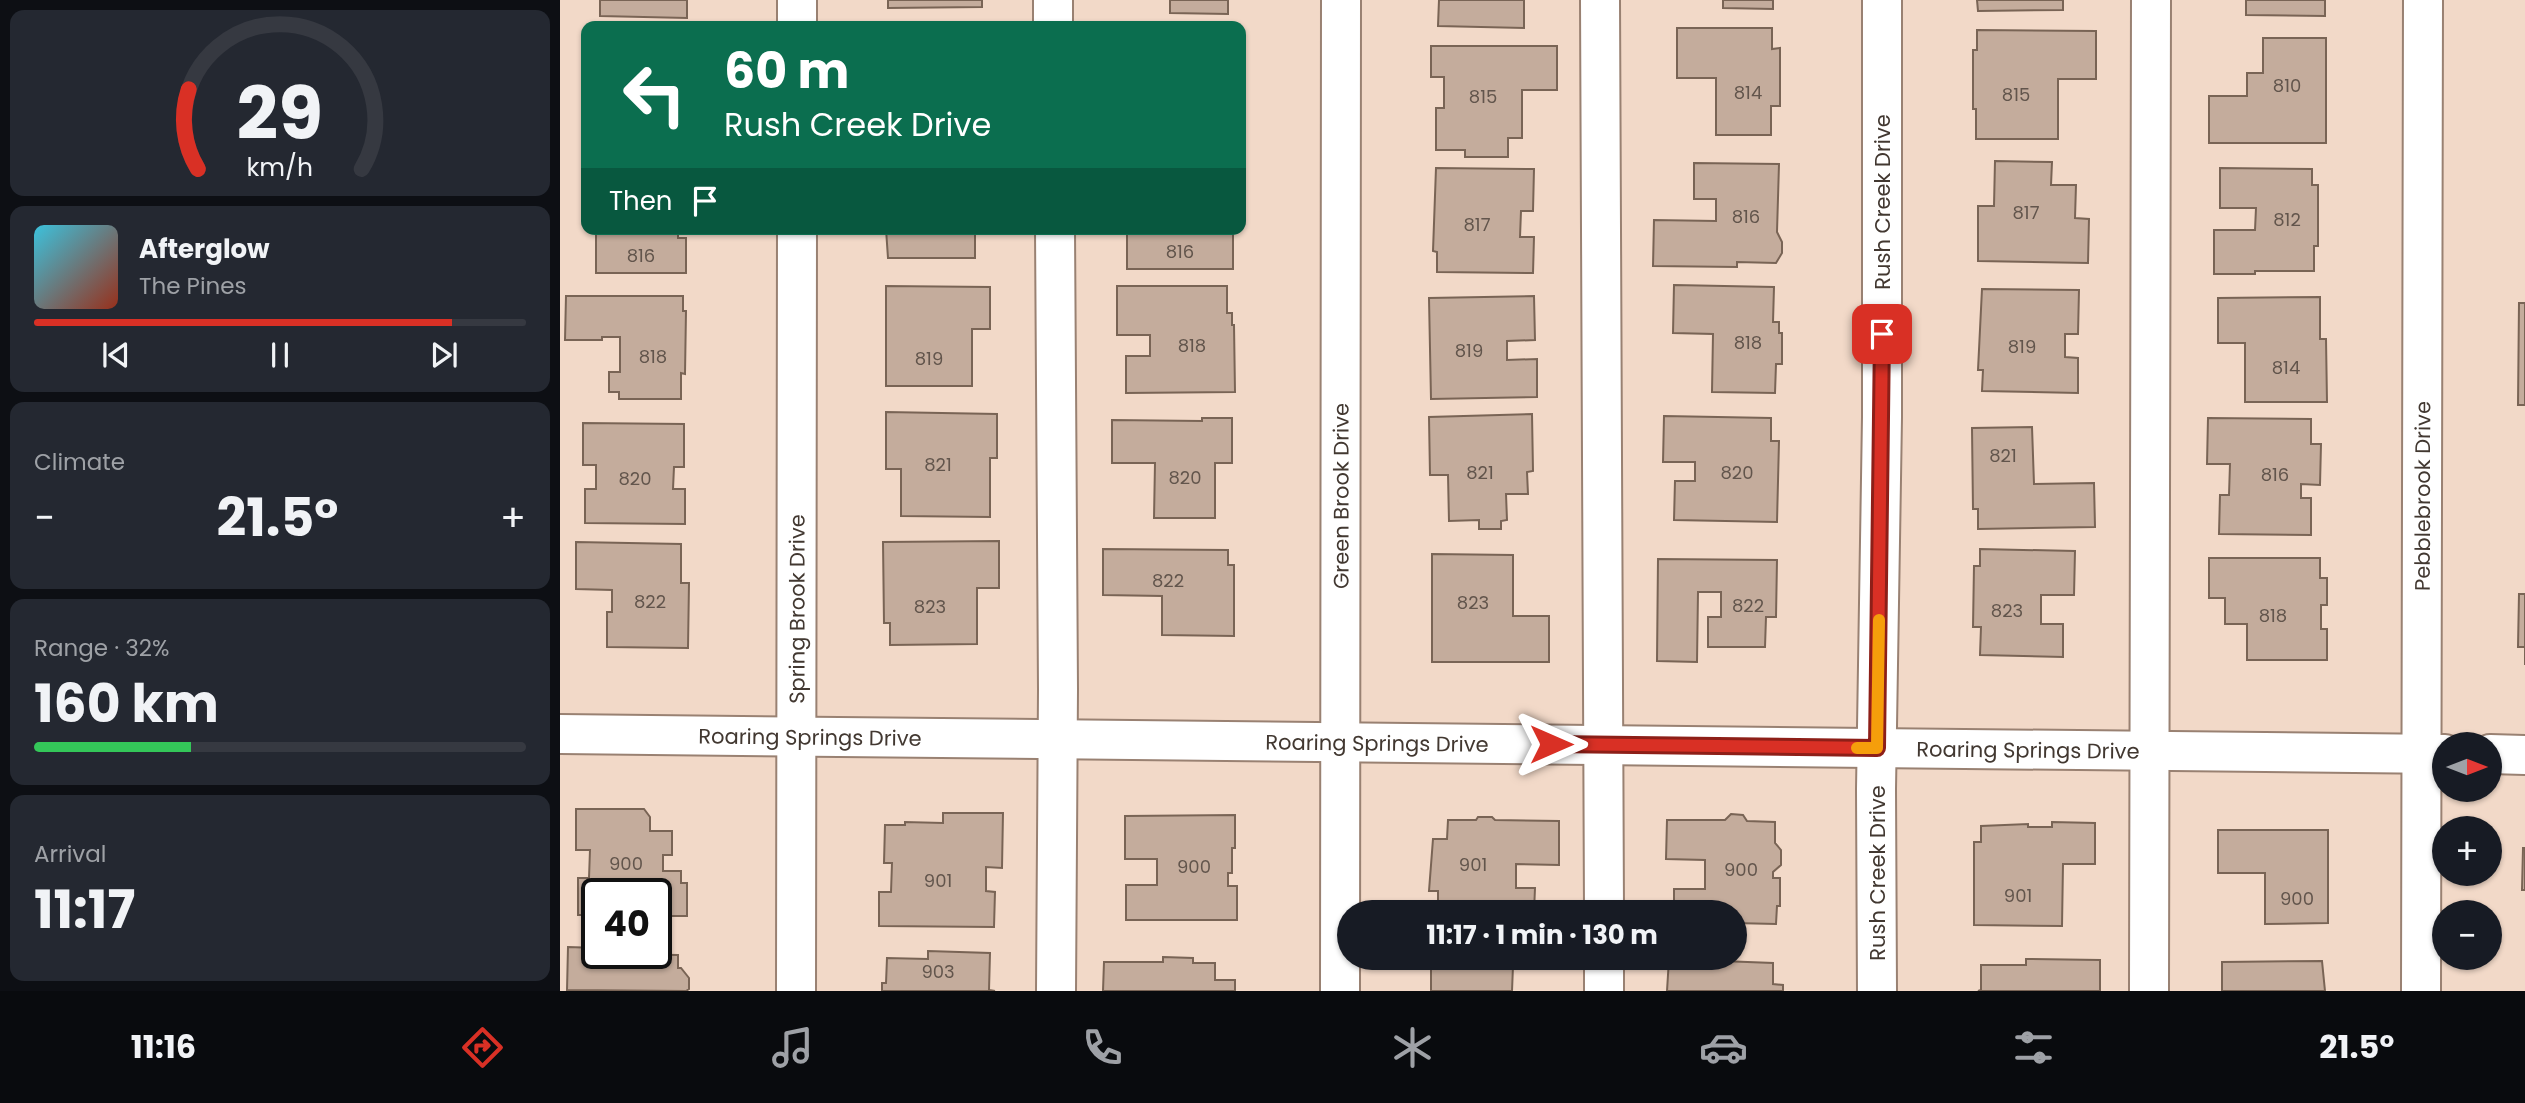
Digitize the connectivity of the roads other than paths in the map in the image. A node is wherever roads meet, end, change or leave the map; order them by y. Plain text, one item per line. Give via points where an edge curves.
1 (797, 0) edge
2 (1053, 0) edge
3 (1341, 0) edge
4 (1600, 0) edge
5 (1882, 0) edge
6 (2151, 0) edge
7 (2423, 0) edge
8 (797, 21) edge
9 (1053, 21) edge
10 (797, 235) edge
11 (1055, 235) edge
12 (2433, 732) edge
13 (560, 734) edge
14 (797, 736) junction
15 (1058, 739) junction
16 (1341, 742) junction
17 (1604, 745) junction
18 (1877, 748) junction
19 (2150, 750) junction
20 (2432, 754) edge
21 (2502, 754) edge
22 (2525, 755) edge
23 (2432, 774) edge
24 (1604, 900) edge
25 (1604, 970) edge
26 (796, 991) edge
27 (1056, 991) edge
28 (1340, 991) edge
29 (1604, 991) edge
30 (1877, 991) edge
31 (2149, 991) edge
32 (2421, 991) edge

1 - 8 street
2 - 9 street
3 - 16 street, Green Brook Drive
4 - 17 street
5 - 18 street, Rush Creek Drive
6 - 19 street
7 - 12 street, Pebblebrook Drive
10 - 14 street, Spring Brook Drive
11 - 15 street
13 - 14 street, Roaring Springs Drive
14 - 15 street, Roaring Springs Drive
14 - 26 street, Spring Brook Drive
15 - 16 street, Roaring Springs Drive
15 - 27 street
16 - 17 street, Roaring Springs Drive
16 - 28 street, Green Brook Drive
17 - 18 street, Roaring Springs Drive
17 - 24 street
18 - 19 street, Roaring Springs Drive
18 - 30 street, Rush Creek Drive
19 - 20 street, Roaring Springs Drive
19 - 31 street
21 - 22 street
23 - 32 street, Pebblebrook Drive
25 - 29 street

